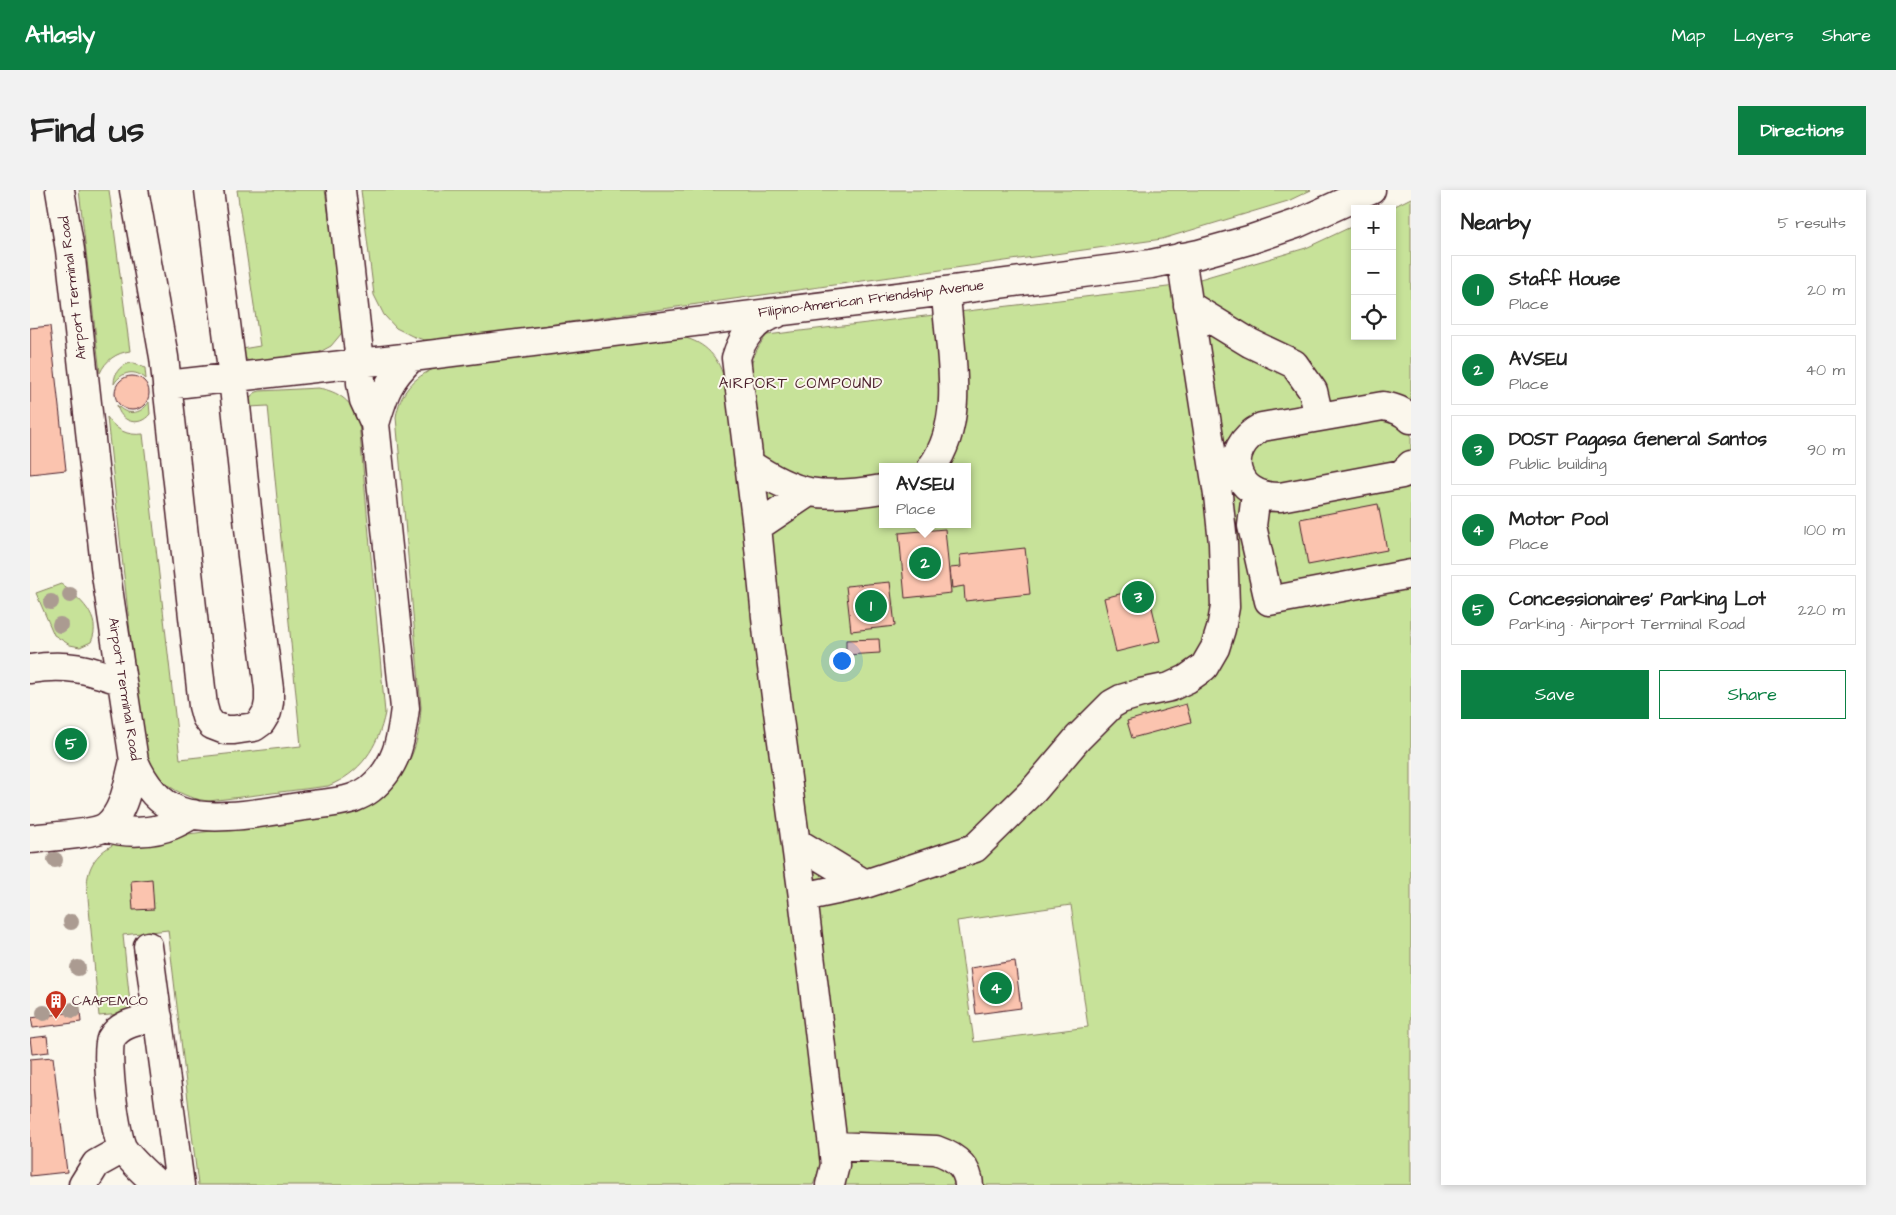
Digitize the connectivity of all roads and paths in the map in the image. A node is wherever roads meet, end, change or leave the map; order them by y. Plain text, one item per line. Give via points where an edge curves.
1 (60, 190) edge
2 (134, 190) edge
3 (209, 190) edge
4 (341, 190) edge
5 (1371, 190) edge
6 (1181, 258) junction
7 (946, 291) junction
8 (1188, 305) junction
9 (802, 308) junction
10 (658, 326) junction
11 (412, 357) junction
12 (736, 358) junction
13 (360, 362) junction
14 (233, 378) junction
15 (167, 385) junction
16 (1319, 417) junction
17 (1411, 419) edge
18 (375, 424) junction
19 (934, 463) edge
20 (749, 464) junction
21 (1411, 465) edge
22 (879, 489) edge
23 (809, 492) junction
24 (1256, 494) junction
25 (757, 527) junction
26 (1411, 574) edge
27 (30, 669) edge
28 (122, 681) junction
29 (134, 761) junction
30 (193, 814) junction
31 (106, 827) junction
32 (30, 839) edge
33 (796, 842) junction
34 (865, 884) junction
35 (803, 897) junction
36 (148, 946) dead end
37 (158, 1017) junction
38 (833, 1146) junction
39 (123, 1149) junction
40 (83, 1185) edge
41 (158, 1185) edge
42 (180, 1185) edge
43 (830, 1185) edge
44 (969, 1185) edge

1 - 28 street, Airport Terminal Road via 70,250 106,575
2 - 15 street
3 - 14 street
4 - 13 street, Airport Terminal Road
5 - 6 street, Filipino-American Friendship Avenue via 1296,224
6 - 7 street, Filipino-American Friendship Avenue
6 - 8 street
7 - 9 street, Filipino-American Friendship Avenue
7 - 19 street via 952,368 951,415 945,446
8 - 16 street via 1250,343 1294,364 1313,391
8 - 34 street via 1223,543 1225,607 1215,648 1204,667 1186,679 1112,704 1028,796 975,848
9 - 10 street, Filipino-American Friendship Avenue
9 - 12 street via 770,316 758,324 747,334
10 - 11 street, Filipino-American Friendship Avenue
10 - 12 street via 688,326 713,334
11 - 13 street, Filipino-American Friendship Avenue
11 - 18 street, Airport Terminal Road via 384,391
12 - 20 street
13 - 14 street, Filipino-American Friendship Avenue
13 - 18 street, Airport Terminal Road via 364,400
14 - 15 street, Filipino-American Friendship Avenue
14 - 15 street via 269,689 267,712 261,722 254,727 234,730 212,725 203,706
16 - 17 street via 1383,406 1405,413
16 - 24 street via 1262,427 1243,442 1237,465 1240,476
18 - 30 street, Airport Terminal Road via 405,708 393,762 368,791 352,798 227,816
20 - 23 street via 768,477
20 - 25 street
21 - 24 street via 1402,474 1393,476 1280,497
22 - 23 street
23 - 25 street
24 - 26 street via 1252,526 1269,601
25 - 33 street via 768,637
27 - 28 street via 64,666
28 - 29 street, Airport Terminal Road
29 - 30 street, Airport Terminal Road via 142,780 154,793 178,810
29 - 31 street via 124,801
30 - 31 street via 156,830 119,832
31 - 32 street
33 - 34 street
33 - 35 street
34 - 35 street
35 - 38 street
36 - 37 street
37 - 39 street via 126,1024 111,1040 109,1058 114,1109
37 - 42 street
38 - 43 street via 835,1165
38 - 44 street via 936,1150 958,1160 965,1169
39 - 40 street via 96,1164
39 - 41 street

